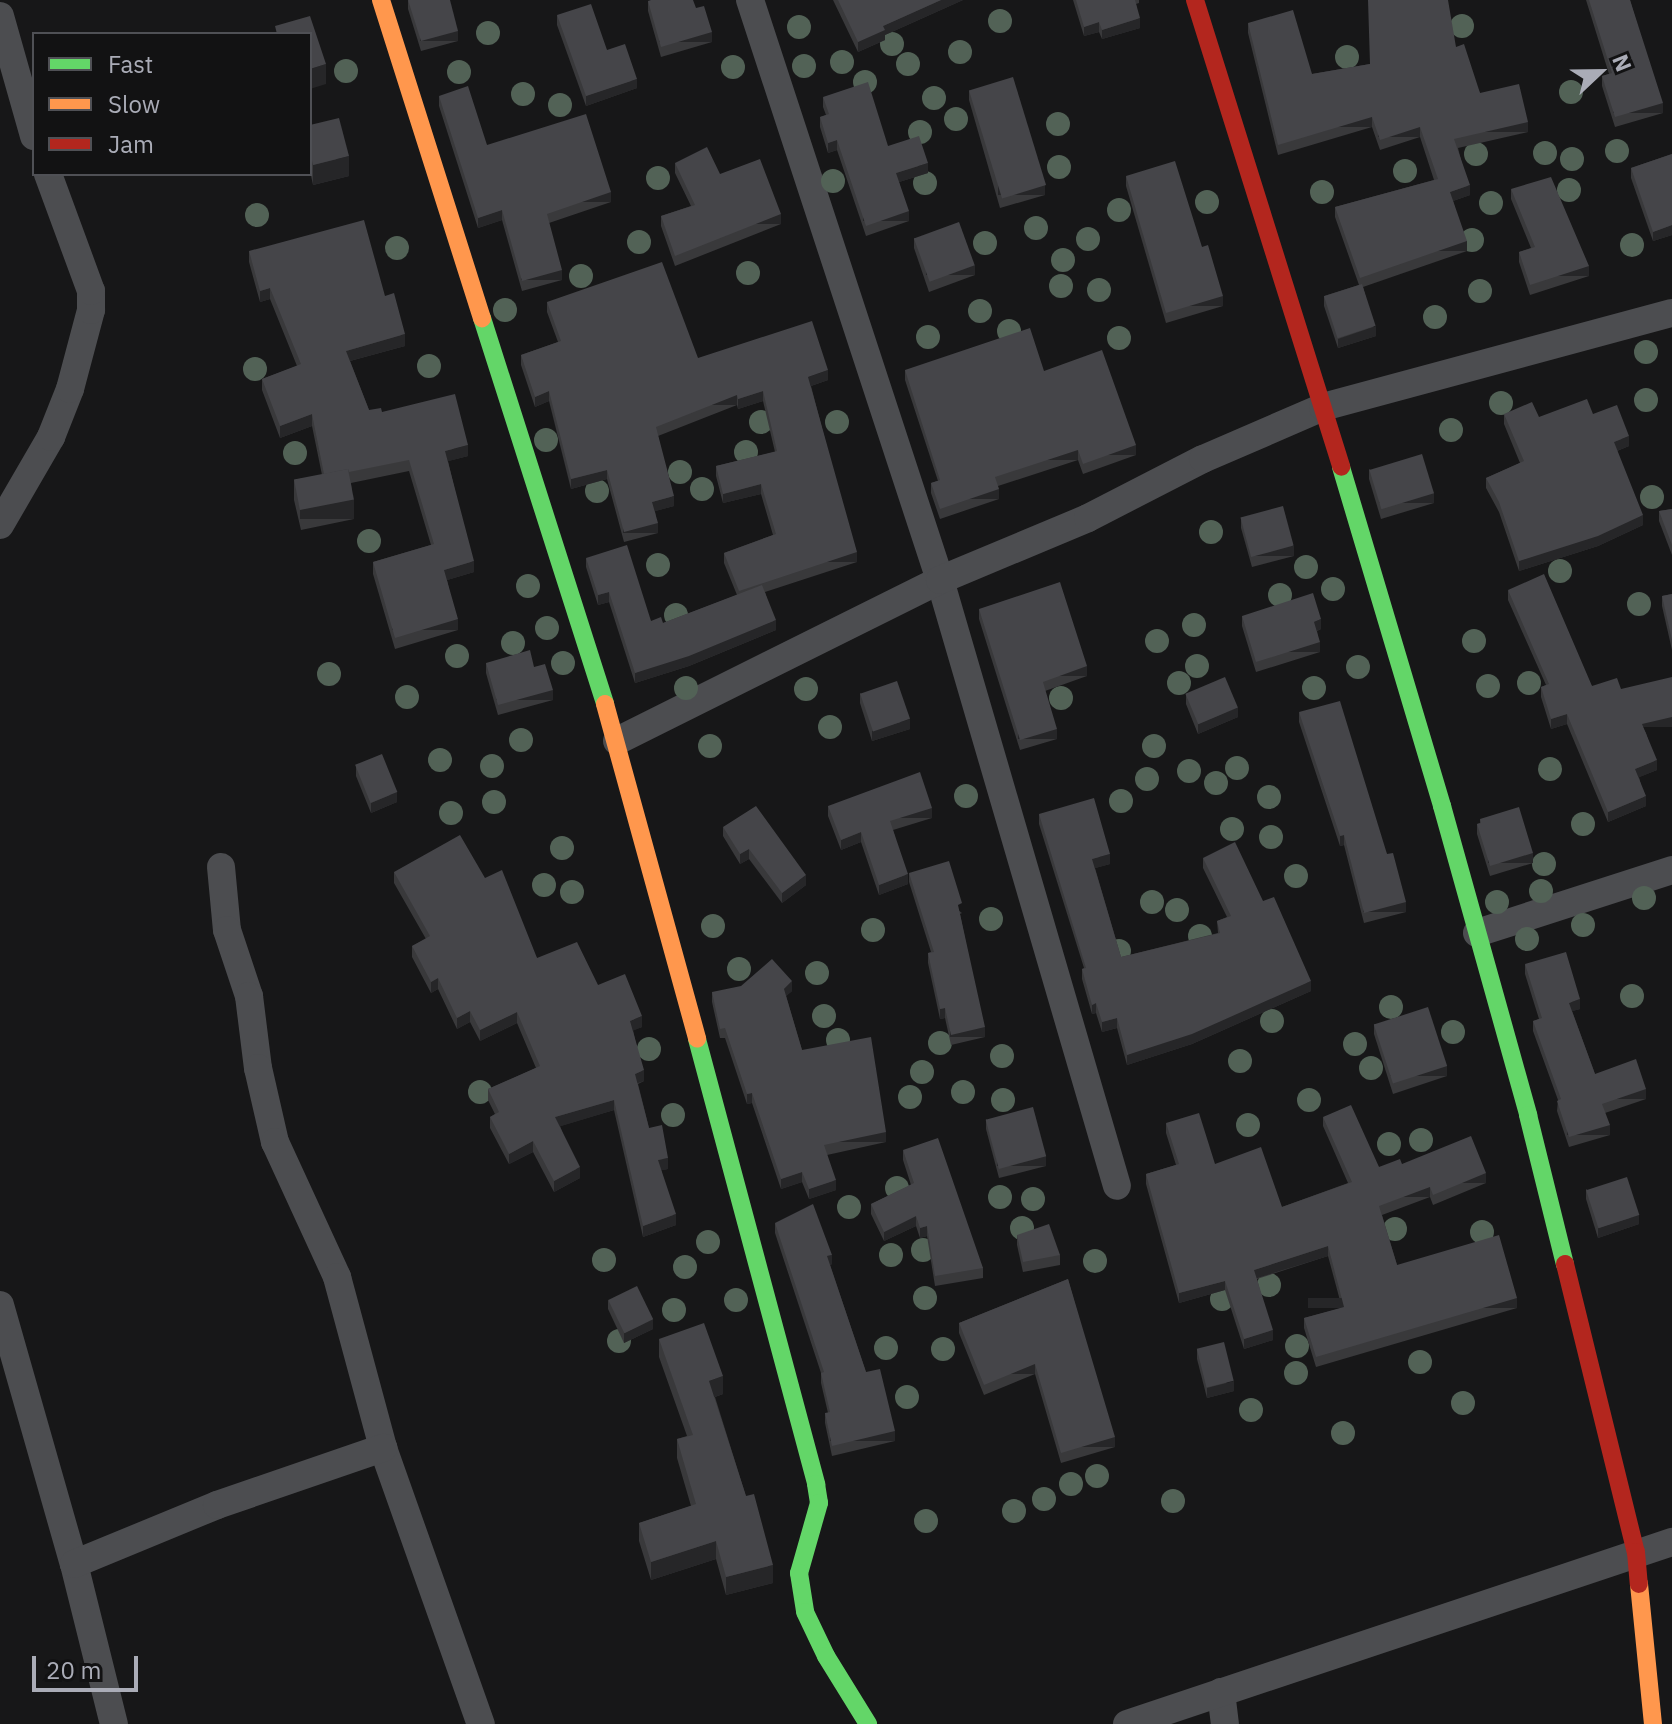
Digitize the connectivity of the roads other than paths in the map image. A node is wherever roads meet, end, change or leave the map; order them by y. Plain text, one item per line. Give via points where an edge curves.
1 (381, 0) edge
2 (750, 0) edge
3 (1195, 0) edge
4 (0, 16) edge
5 (32, 129) edge
6 (49, 176) edge
7 (1672, 313) edge
8 (1323, 407) junction
9 (0, 525) edge
10 (940, 580) junction
11 (617, 741) junction
12 (221, 867) dead end
13 (1672, 870) edge
14 (1477, 933) junction
15 (1117, 1186) dead end
16 (0, 1305) edge
17 (383, 1448) junction
18 (1672, 1542) edge
19 (1636, 1552) junction
20 (74, 1564) junction
21 (1221, 1692) junction
22 (114, 1724) edge
23 (481, 1724) edge
24 (868, 1724) edge
25 (1127, 1724) edge
26 (1225, 1724) edge
27 (1653, 1724) edge

1 - 11 street
2 - 10 street
3 - 8 street
4 - 5 street
6 - 9 street via 91,291 91,310 51,437
7 - 8 street
8 - 10 street via 1203,459 1088,518
8 - 14 street
10 - 11 street
10 - 15 street
11 - 24 street via 816,1484 819,1503 799,1573 805,1612
12 - 17 street via 227,930 249,996 275,1142 337,1277
13 - 14 street
14 - 19 street via 1528,1115
16 - 20 street
17 - 20 street via 217,1505
17 - 23 street
18 - 19 street
19 - 21 street
19 - 27 street
20 - 22 street
21 - 25 street
21 - 26 street

